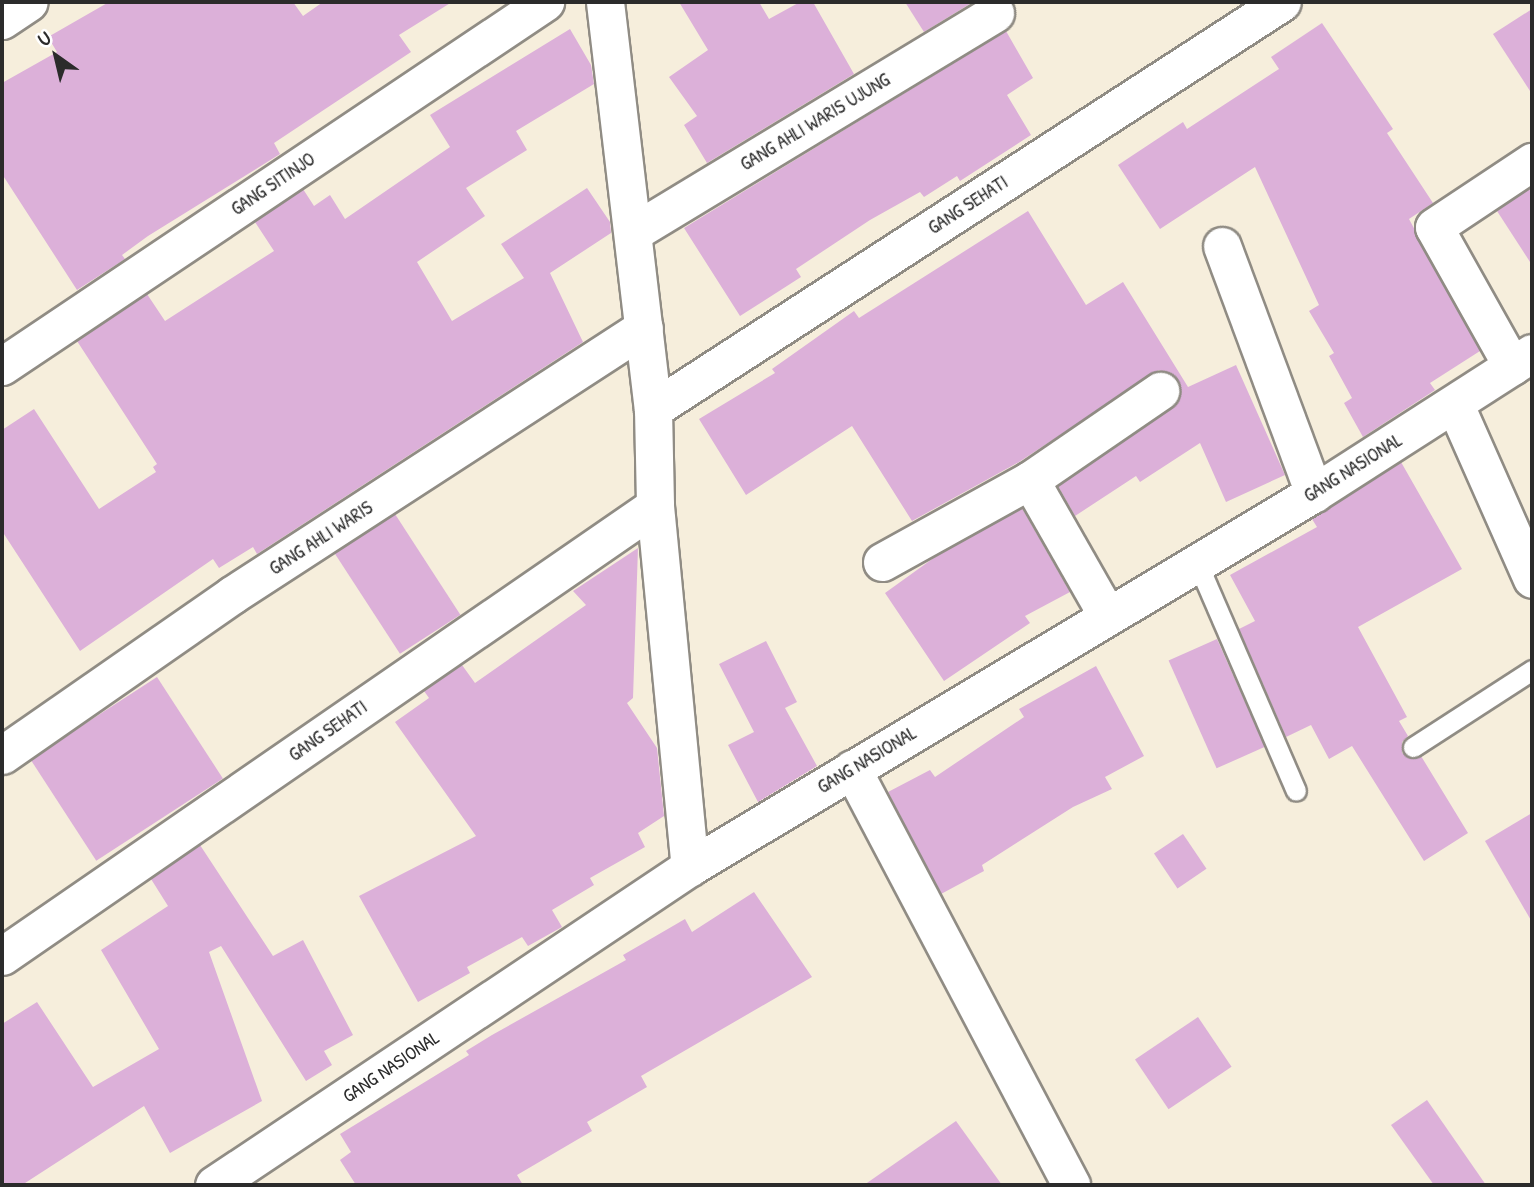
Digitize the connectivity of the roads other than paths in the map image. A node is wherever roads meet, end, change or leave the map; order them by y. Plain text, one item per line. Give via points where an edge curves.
1 (29, 2) edge
2 (545, 2) edge
3 (605, 2) edge
4 (1282, 2) edge
5 (995, 13) dead end
6 (2, 20) edge
7 (1532, 162) edge
8 (635, 231) junction
9 (1222, 246) dead end
10 (644, 327) junction
11 (1522, 359) edge
12 (2, 366) edge
13 (1160, 391) dead end
14 (1455, 405) junction
15 (653, 409) junction
16 (1030, 480) junction
17 (1314, 493) junction
18 (655, 506) junction
19 (882, 562) dead end
20 (1197, 562) junction
21 (1532, 579) edge
22 (1107, 615) junction
23 (1532, 670) edge
24 (1413, 747) dead end
25 (2, 755) edge
26 (852, 769) junction
27 (1296, 791) dead end
28 (690, 867) junction
29 (2, 956) edge
30 (214, 1185) edge
31 (1071, 1185) edge

1 - 6 street
2 - 12 street, GANG SITINJO
3 - 8 street
4 - 15 street, GANG SEHATI
5 - 8 street, GANG AHLI WARIS UJUNG
7 - 11 street via 1434,227
8 - 10 street
9 - 17 street
10 - 15 street
10 - 25 street, GANG AHLI WARIS via 232,595
11 - 14 street, GANG NASIONAL
13 - 16 street
14 - 17 street, GANG NASIONAL
14 - 21 street
15 - 18 street
16 - 19 street
16 - 22 street
17 - 20 street, GANG NASIONAL
18 - 28 street
18 - 29 street, GANG SEHATI
20 - 22 street, GANG NASIONAL
20 - 27 lane
22 - 26 street, GANG NASIONAL
23 - 24 lane
26 - 28 street, GANG NASIONAL
26 - 31 street
28 - 30 street, GANG NASIONAL

